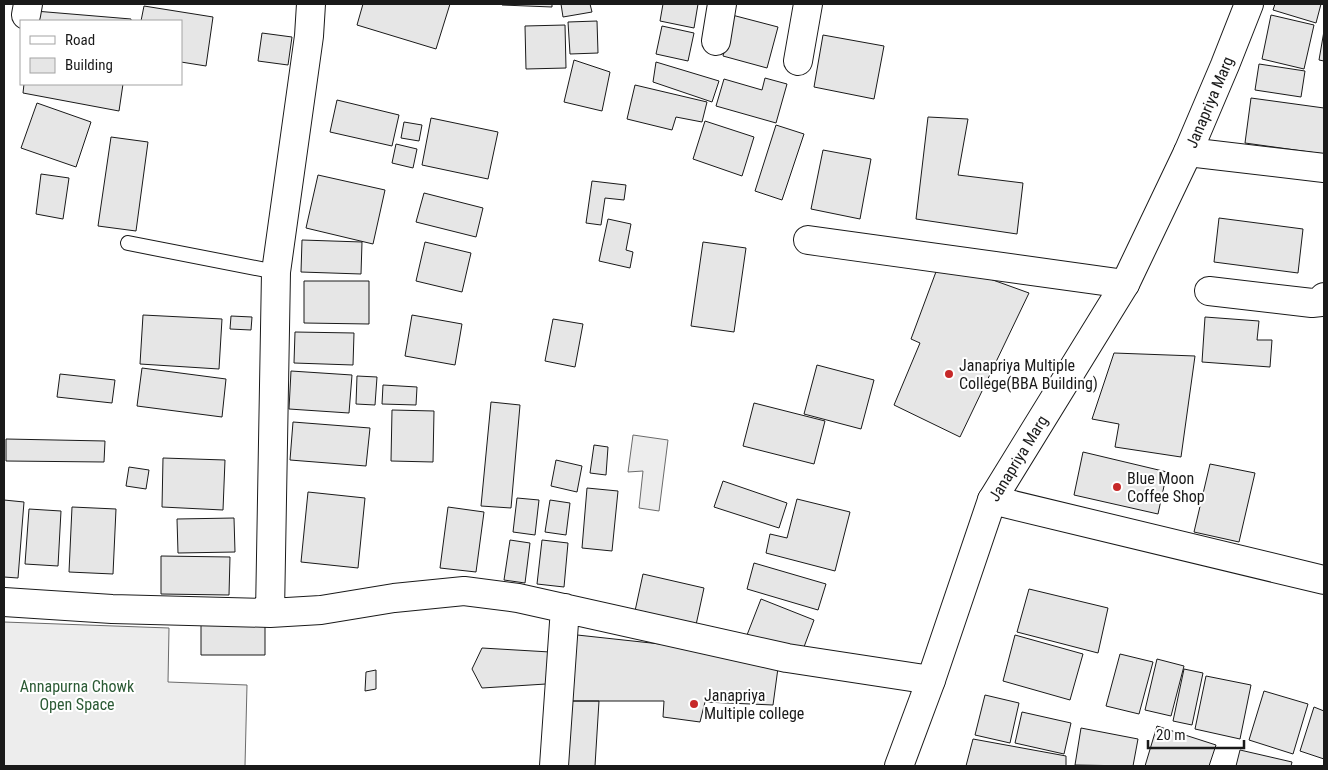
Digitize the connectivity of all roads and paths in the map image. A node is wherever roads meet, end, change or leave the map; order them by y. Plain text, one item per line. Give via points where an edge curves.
1 (311, 4) edge
2 (722, 4) edge
3 (808, 4) edge
4 (1249, 4) edge
5 (716, 42) dead end
6 (798, 61) dead end
7 (1188, 152) junction
8 (1324, 168) edge
9 (808, 240) dead end
10 (128, 243) dead end
11 (276, 272) junction
12 (1125, 284) junction
13 (1209, 291) dead end
14 (1324, 297) edge
15 (992, 500) junction
16 (1324, 580) edge
17 (4, 602) edge
18 (565, 608) junction
19 (270, 613) junction
20 (931, 680) junction
21 (554, 766) edge
22 (899, 766) edge

1 - 11 street
2 - 5 street
3 - 6 street
4 - 7 street, Janapriya Marg
7 - 8 street
7 - 12 street, Janapriya Marg
9 - 12 street
10 - 11 lane
11 - 19 street
12 - 15 street, Janapriya Marg
13 - 14 street via 1312,303 1321,302
15 - 16 street
15 - 20 street, Janapriya Marg
17 - 19 street via 112,609
18 - 19 street via 464,591 321,610
18 - 20 street via 786,658
18 - 21 street
20 - 22 street, Janapriya Marg

